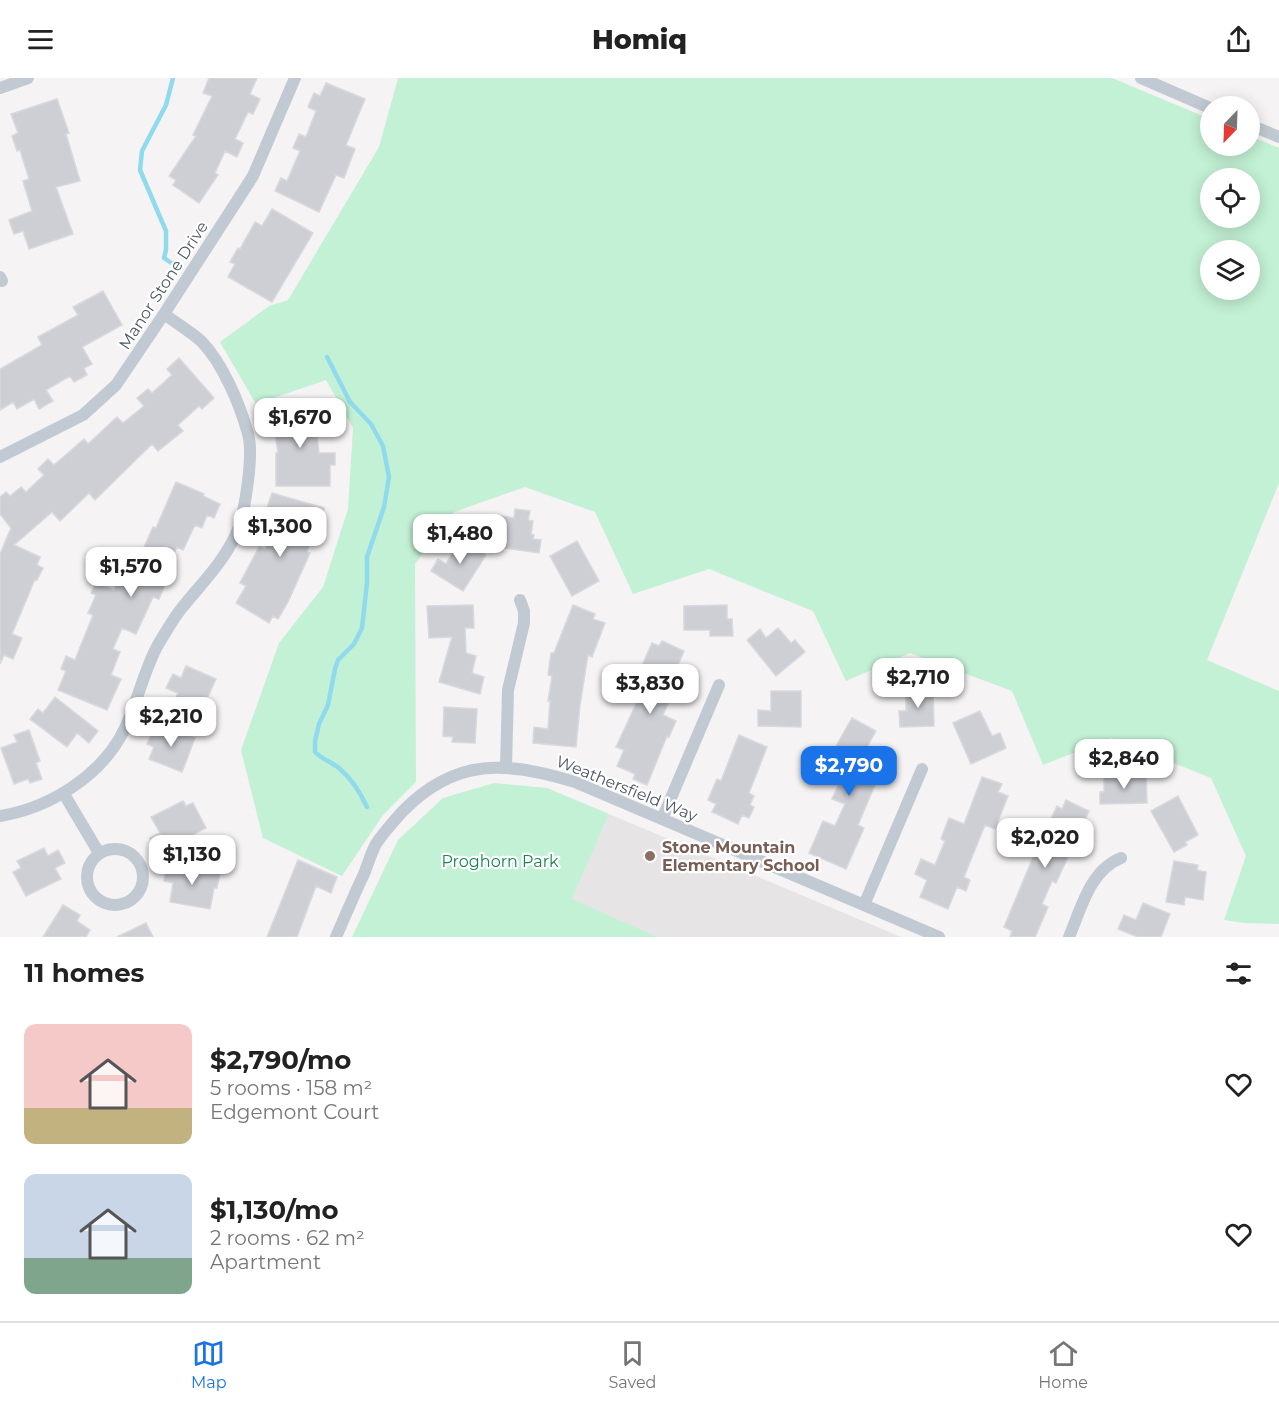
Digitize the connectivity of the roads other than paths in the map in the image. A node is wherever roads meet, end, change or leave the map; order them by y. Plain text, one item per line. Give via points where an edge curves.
1 (28, 78) edge
2 (295, 78) edge
3 (1141, 78) edge
4 (0, 87) edge
5 (1200, 104) edge
6 (1260, 129) edge
7 (1279, 137) edge
8 (164, 314) junction
9 (0, 457) edge
10 (520, 600) dead end
11 (719, 685) dead end
12 (506, 768) junction
13 (922, 770) dead end
14 (64, 794) junction
15 (0, 816) edge
16 (662, 819) junction
17 (99, 854) junction
18 (1121, 858) dead end
19 (864, 905) junction
20 (336, 937) edge
21 (939, 937) edge
22 (1069, 937) edge

1 - 4 street
2 - 8 street, Manor Stone Drive via 253,176
3 - 5 street
6 - 7 street
8 - 9 street, Manor Stone Drive via 116,385 83,415
8 - 14 street via 201,341 227,380 249,435 248,490 237,532 157,646 124,730 102,762
10 - 12 street via 524,623 508,690
11 - 16 street
12 - 16 street, Weathersfield Way via 575,782
12 - 20 street, Weathersfield Way via 492,767 448,778 410,805 376,845
13 - 19 street
14 - 15 street via 21,812
14 - 17 street
16 - 19 street, Weathersfield Way
17 - 17 street via 86,872 90,891 113,906 127,903 142,885 143,875 135,856 115,849
18 - 22 street via 1106,866 1091,885
19 - 21 street, Weathersfield Way

